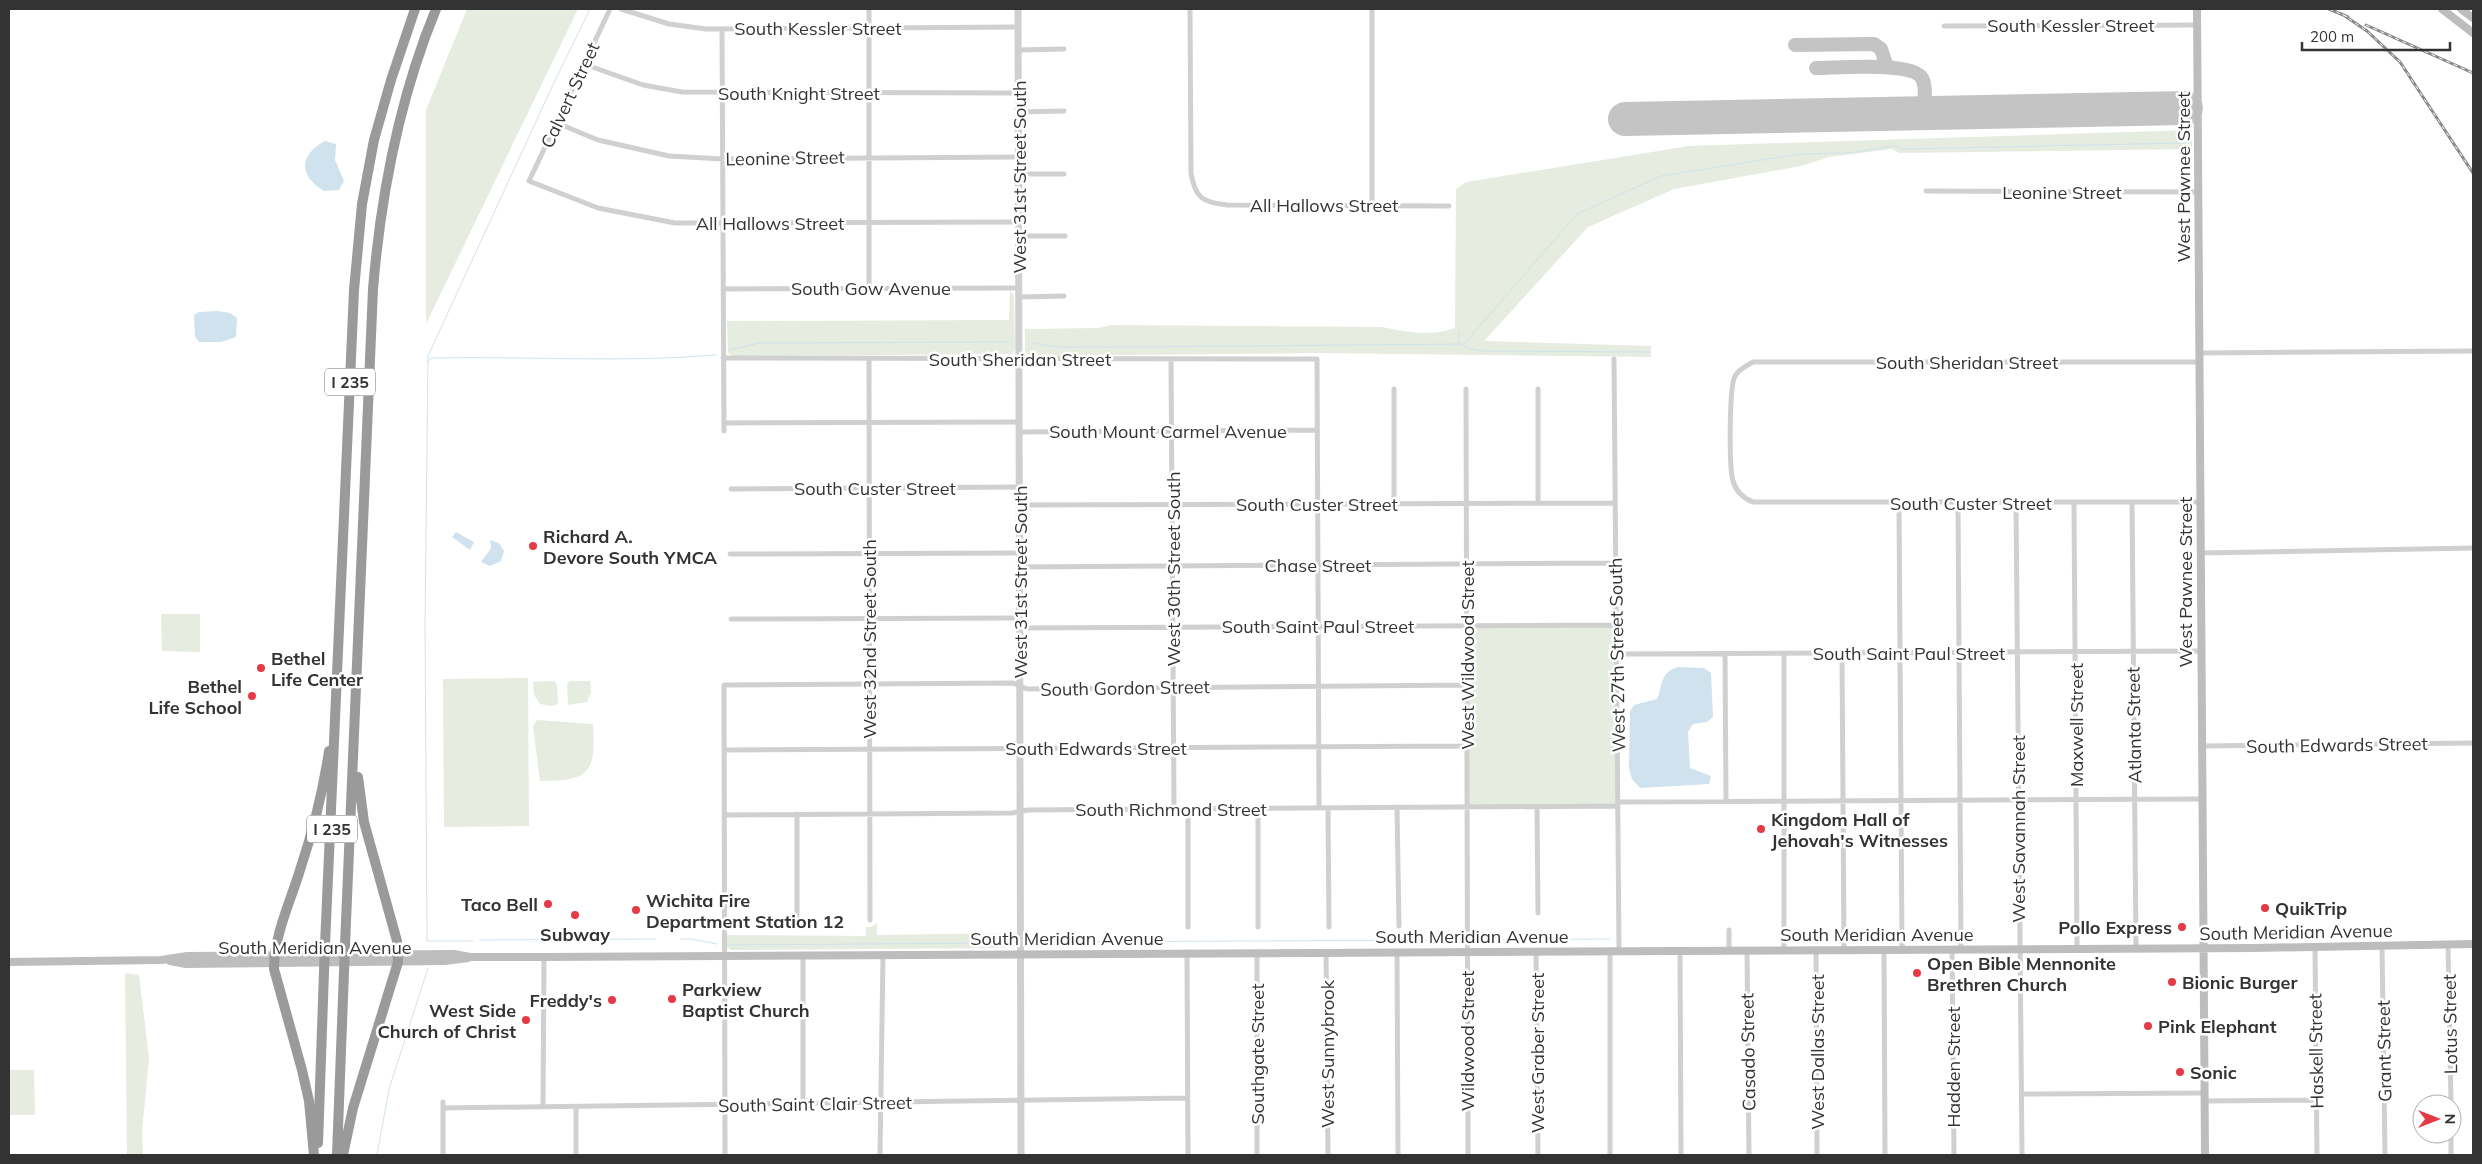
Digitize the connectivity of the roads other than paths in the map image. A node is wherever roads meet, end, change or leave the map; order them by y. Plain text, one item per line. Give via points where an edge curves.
1 (415, 9) edge
2 (436, 9) edge
3 (610, 9) edge
4 (621, 9) edge
5 (869, 9) edge
6 (1018, 9) edge
7 (1190, 9) edge
8 (1372, 9) edge
9 (2197, 9) edge
10 (2442, 9) edge
11 (2461, 9) edge
12 (2473, 18) edge
13 (2197, 25) junction
14 (1944, 26) dead end
15 (869, 27) junction
16 (1018, 27) junction
17 (722, 28) junction
18 (2473, 33) edge
19 (1064, 49) dead end
20 (1018, 50) junction
21 (584, 64) junction
22 (869, 93) junction
23 (1018, 93) junction
24 (722, 94) junction
25 (1064, 111) dead end
26 (1018, 112) junction
27 (557, 123) junction
28 (869, 157) junction
29 (1018, 157) junction
30 (723, 159) junction
31 (1018, 174) junction
32 (1064, 174) dead end
33 (529, 181) joint
34 (1926, 191) dead end
35 (2198, 192) junction
36 (1372, 206) junction
37 (1449, 206) dead end
38 (1018, 222) junction
39 (723, 224) junction
40 (869, 224) junction
41 (1019, 236) junction
42 (1065, 236) dead end
43 (869, 288) junction
44 (1019, 288) junction
45 (724, 289) junction
46 (1064, 296) dead end
47 (1019, 297) junction
48 (2473, 351) edge
49 (2199, 353) junction
50 (724, 358) junction
51 (1019, 358) junction
52 (869, 359) junction
53 (1171, 359) junction
54 (1614, 359) dead end
55 (2199, 362) junction
56 (1394, 389) dead end
57 (1538, 389) dead end
58 (1466, 390) dead end
59 (1019, 422) junction
60 (870, 423) junction
61 (724, 424) junction
62 (1317, 430) junction
63 (724, 431) dead end
64 (1019, 432) junction
65 (1172, 432) junction
66 (1019, 487) junction
67 (869, 488) junction
68 (731, 489) dead end
69 (1743, 497) joint
70 (2132, 502) junction
71 (2200, 502) junction
72 (1538, 503) junction
73 (1615, 503) junction
74 (1899, 503) junction
75 (1958, 503) junction
76 (2016, 503) junction
77 (2074, 503) junction
78 (1317, 504) junction
79 (1394, 504) junction
80 (1466, 504) junction
81 (1019, 505) junction
82 (1172, 505) junction
83 (2473, 548) edge
84 (869, 553) junction
85 (1020, 553) junction
86 (2200, 553) junction
87 (730, 554) dead end
88 (1616, 563) junction
89 (1467, 564) junction
90 (1317, 565) junction
91 (1173, 566) junction
92 (1020, 567) junction
93 (1020, 618) junction
94 (730, 619) dead end
95 (869, 619) junction
96 (1467, 625) junction
97 (1616, 625) junction
98 (1173, 626) junction
99 (1318, 626) junction
100 (1020, 628) junction
101 (2201, 651) junction
102 (1900, 652) junction
103 (1959, 652) junction
104 (2017, 652) junction
105 (2076, 652) junction
106 (2133, 652) junction
107 (1842, 653) junction
108 (1617, 654) junction
109 (1725, 654) junction
110 (1784, 654) junction
111 (869, 683) junction
112 (1467, 685) junction
113 (1318, 686) junction
114 (1020, 687) junction
115 (1173, 687) junction
116 (336, 712) junction
117 (355, 731) junction
118 (2473, 743) edge
119 (1468, 746) junction
120 (2202, 746) junction
121 (1319, 747) junction
122 (1174, 748) junction
123 (870, 749) junction
124 (1020, 749) junction
125 (725, 750) junction
126 (2202, 798) junction
127 (2076, 799) junction
128 (2135, 799) junction
129 (1902, 800) junction
130 (1960, 800) junction
131 (2018, 800) junction
132 (1726, 801) junction
133 (1785, 801) junction
134 (1843, 801) junction
135 (1618, 804) junction
136 (1397, 807) junction
137 (1468, 807) junction
138 (1537, 807) junction
139 (1174, 808) junction
140 (1188, 808) junction
141 (1258, 808) junction
142 (1319, 808) junction
143 (1328, 808) junction
144 (1020, 810) junction
145 (870, 813) junction
146 (797, 814) junction
147 (724, 815) junction
148 (1538, 914) dead end
149 (870, 920) dead end
150 (797, 922) dead end
151 (1399, 926) dead end
152 (1188, 927) dead end
153 (1258, 927) dead end
154 (1329, 927) dead end
155 (1729, 930) dead end
156 (2473, 944) edge
157 (2448, 945) junction
158 (2382, 946) junction
159 (2315, 947) junction
160 (1961, 948) junction
161 (2019, 948) junction
162 (2077, 948) junction
163 (2136, 948) junction
164 (2204, 948) junction
165 (1729, 949) junction
166 (1747, 949) junction
167 (1784, 949) junction
168 (1816, 949) junction
169 (1844, 949) junction
170 (1884, 949) junction
171 (1902, 949) junction
172 (1952, 949) junction
173 (1536, 950) junction
174 (1610, 950) junction
175 (1619, 950) junction
176 (1680, 950) junction
177 (1397, 951) junction
178 (1468, 951) junction
179 (1186, 952) junction
180 (1256, 952) junction
181 (1326, 952) junction
182 (1020, 954) junction
183 (883, 955) junction
184 (724, 956) junction
185 (803, 956) junction
186 (544, 957) junction
187 (398, 958) junction
188 (274, 959) junction
189 (9, 962) edge
190 (2022, 1094) junction
191 (2451, 1094) edge
192 (2205, 1097) junction
193 (1187, 1098) junction
194 (1021, 1100) junction
195 (2317, 1100) junction
196 (880, 1103) junction
197 (803, 1104) junction
198 (725, 1105) junction
199 (543, 1107) junction
200 (576, 1107) junction
201 (314, 1155) edge
202 (318, 1155) edge
203 (337, 1155) edge
204 (342, 1155) edge
205 (443, 1155) edge
206 (576, 1155) edge
207 (725, 1155) edge
208 (880, 1155) edge
209 (1021, 1155) edge
210 (1188, 1155) edge
211 (1257, 1155) edge
212 (1328, 1155) edge
213 (1398, 1155) edge
214 (1468, 1155) edge
215 (1538, 1155) edge
216 (1610, 1155) edge
217 (1681, 1155) edge
218 (1749, 1155) edge
219 (1817, 1155) edge
220 (1885, 1155) edge
221 (1954, 1155) edge
222 (2022, 1155) edge
223 (2205, 1155) edge
224 (2317, 1155) edge
225 (2385, 1155) edge

1 - 116 highway, I 235 via 383,106 362,204 354,290
2 - 117 highway, I 235 via 399,120 378,233
3 - 21 street, Calvert Street
4 - 17 street, South Kessler Street via 677,26
5 - 15 street
6 - 16 street, West 31st Street South
7 - 36 street, All Hallows Street via 1191,173 1193,187 1201,198 1210,204 1228,205
8 - 36 street
9 - 13 main road, West Pawnee Street
10 - 18 main road
11 - 12 main road
13 - 14 street, South Kessler Street
13 - 35 main road, West Pawnee Street
15 - 16 street, South Kessler Street
15 - 17 street, South Kessler Street
15 - 22 street
16 - 20 street, West 31st Street South
17 - 24 street
19 - 20 street
20 - 23 street, West 31st Street South
21 - 24 street, South Knight Street via 653,88
21 - 27 street, Calvert Street
22 - 23 street, South Knight Street
22 - 24 street, South Knight Street
22 - 28 street
23 - 26 street, West 31st Street South
24 - 30 street
25 - 26 street
26 - 29 street, West 31st Street South
27 - 30 street, Leonine Street via 598,140 647,152
27 - 33 street, Calvert Street
28 - 29 street, Leonine Street
28 - 30 street, Leonine Street
28 - 40 street
29 - 31 street, West 31st Street South
30 - 39 street
31 - 32 street
31 - 38 street, West 31st Street South
33 - 39 street, All Hallows Street via 577,201 625,215 675,223
34 - 35 street, Leonine Street
35 - 49 main road, West Pawnee Street
36 - 37 street, All Hallows Street
38 - 40 street, All Hallows Street
38 - 41 street, West 31st Street South
39 - 40 street, All Hallows Street
39 - 45 street
40 - 43 street
41 - 42 street
41 - 44 street, West 31st Street South
43 - 44 street, South Gow Avenue
43 - 45 street, South Gow Avenue
44 - 47 street, West 31st Street South
45 - 50 street
46 - 47 street
47 - 51 street, West 31st Street South
48 - 49 street
49 - 55 main road, West Pawnee Street
50 - 52 street, South Sheridan Street
50 - 61 street
51 - 52 street, South Sheridan Street
51 - 53 street, South Sheridan Street
51 - 59 street, West 31st Street South
52 - 60 street, West 32nd Street South
53 - 62 street, South Sheridan Street via 1317,359
53 - 65 street, West 30th Street South
54 - 73 street, West 27th Street South
55 - 69 street, South Sheridan Street via 1750,364 1738,371 1731,394 1732,478
55 - 71 main road, West Pawnee Street
56 - 79 street
57 - 72 street
58 - 80 street, West Wildwood Street
59 - 60 street
59 - 64 street, West 31st Street South
60 - 61 street
60 - 67 street, West 32nd Street South
61 - 63 street
62 - 65 street, South Mount Carmel Avenue
62 - 78 street
64 - 65 street, South Mount Carmel Avenue
64 - 66 street, West 31st Street South
65 - 82 street, West 30th Street South
66 - 67 street, South Custer Street
66 - 81 street, West 31st Street South
67 - 68 street, South Custer Street
67 - 84 street, West 32nd Street South
69 - 74 street, South Custer Street via 1760,503
70 - 71 street, South Custer Street
70 - 77 street, South Custer Street
70 - 106 street, Atlanta Street
71 - 86 main road, West Pawnee Street
72 - 73 street, South Custer Street
72 - 80 street, South Custer Street
73 - 88 street, West 27th Street South
74 - 75 street, South Custer Street
74 - 102 street
75 - 76 street, South Custer Street
75 - 103 street
76 - 77 street, South Custer Street
76 - 104 street, West Savannah Street
77 - 105 street, Maxwell Street
78 - 79 street, South Custer Street
78 - 82 street, South Custer Street
78 - 90 street
79 - 80 street, South Custer Street
80 - 89 street, West Wildwood Street
81 - 82 street, South Custer Street
81 - 85 street, West 31st Street South
82 - 91 street, West 30th Street South
83 - 86 street
84 - 85 street
84 - 87 street
84 - 95 street, West 32nd Street South
85 - 92 street, West 31st Street South
86 - 101 main road, West Pawnee Street
88 - 89 street, Chase Street
88 - 97 street, West 27th Street South
89 - 90 street, Chase Street
89 - 96 street, West Wildwood Street
90 - 91 street, Chase Street
90 - 99 street
91 - 92 street, Chase Street
91 - 98 street, West 30th Street South
92 - 93 street, West 31st Street South
93 - 95 street
93 - 100 street, West 31st Street South
94 - 95 street
95 - 111 street, West 32nd Street South
96 - 97 street, South Saint Paul Street
96 - 99 street, South Saint Paul Street
96 - 112 street, West Wildwood Street
97 - 108 street, West 27th Street South
98 - 99 street, South Saint Paul Street
98 - 100 street, South Saint Paul Street
98 - 115 street, West 30th Street South
99 - 113 street
100 - 114 street, West 31st Street South
101 - 106 street, South Saint Paul Street
101 - 120 main road, West Pawnee Street
102 - 103 street, South Saint Paul Street
102 - 107 street, South Saint Paul Street
102 - 129 street
103 - 104 street, South Saint Paul Street
103 - 130 street
104 - 105 street, South Saint Paul Street
104 - 131 street, West Savannah Street
105 - 106 street, South Saint Paul Street
105 - 127 street, Maxwell Street
106 - 128 street, Atlanta Street
107 - 110 street, South Saint Paul Street
107 - 134 street
108 - 109 street, South Saint Paul Street
108 - 135 street, West 27th Street South
109 - 110 street, South Saint Paul Street
109 - 132 street
110 - 133 street
111 - 114 street, South Gordon Street via 1013,683
111 - 123 street, West 32nd Street South
111 - 125 street, South Gordon Street via 724,685
112 - 113 street, South Gordon Street
112 - 119 street, West Wildwood Street
113 - 115 street, South Gordon Street
113 - 121 street
114 - 115 street, South Gordon Street
114 - 124 street, West 31st Street South
115 - 122 street, West 30th Street South
116 - 188 highway via 312,833
116 - 202 highway, I 235, bridge
117 - 187 highway via 364,822
117 - 203 highway, I 235, bridge
118 - 120 street, South Edwards Street
119 - 121 street, South Edwards Street
119 - 137 street, West Wildwood Street
120 - 126 main road, West Pawnee Street
121 - 122 street, South Edwards Street
121 - 142 street
122 - 124 street, South Edwards Street
122 - 139 street, West 30th Street South
123 - 124 street, South Edwards Street
123 - 125 street, South Edwards Street
123 - 145 street, West 32nd Street South
124 - 144 street, West 31st Street South
125 - 147 street
126 - 128 street, South Richmond Street
126 - 164 main road, West Pawnee Street
127 - 128 street, South Richmond Street
127 - 131 street, South Richmond Street
127 - 162 street, Maxwell Street
128 - 163 street, Atlanta Street
129 - 130 street, South Richmond Street
129 - 134 street, South Richmond Street
129 - 171 street
130 - 131 street, South Richmond Street
130 - 160 street
131 - 161 street, West Savannah Street
132 - 133 street, South Richmond Street
132 - 135 street, South Richmond Street
133 - 134 street, South Richmond Street
133 - 167 street
134 - 169 street
135 - 138 street, South Richmond Street
135 - 175 street, West 27th Street South
136 - 137 street, South Richmond Street
136 - 143 street, South Richmond Street
136 - 151 street
137 - 138 street, South Richmond Street
137 - 178 street, Wildwood Street
138 - 148 street
139 - 140 street, South Richmond Street
139 - 144 street, South Richmond Street
140 - 141 street, South Richmond Street
140 - 152 street
141 - 142 street, South Richmond Street
141 - 153 street
142 - 143 street, South Richmond Street
143 - 154 street
144 - 145 street, South Richmond Street via 1012,813
144 - 182 street, West 31st Street South
145 - 146 street, South Richmond Street
145 - 149 street, West 32nd Street South
146 - 147 street, South Richmond Street
146 - 150 street
147 - 184 street
155 - 165 street
156 - 157 main road, South Meridian Avenue
157 - 158 main road, South Meridian Avenue
157 - 191 street, Lotus Street
158 - 159 main road, South Meridian Avenue
158 - 225 street, Grant Street
159 - 164 main road, South Meridian Avenue
159 - 195 street, Haskell Street
160 - 161 main road, South Meridian Avenue
160 - 172 main road, South Meridian Avenue
161 - 162 main road, South Meridian Avenue
161 - 190 street, West Savannah Street
162 - 163 main road, South Meridian Avenue
163 - 164 main road, South Meridian Avenue
164 - 192 main road, West Pawnee Street
165 - 166 main road, South Meridian Avenue
165 - 176 main road, South Meridian Avenue
166 - 167 main road, South Meridian Avenue
166 - 218 street, Casado Street
167 - 168 main road, South Meridian Avenue
168 - 169 main road, South Meridian Avenue
168 - 219 street, West Dallas Street
169 - 170 main road, South Meridian Avenue
170 - 171 main road, South Meridian Avenue
170 - 220 street
171 - 172 main road, South Meridian Avenue
172 - 221 street, Hadden Street
173 - 174 main road, South Meridian Avenue
173 - 178 main road, South Meridian Avenue
173 - 215 street, West Graber Street
174 - 175 main road, South Meridian Avenue
174 - 216 street
175 - 176 main road, South Meridian Avenue
176 - 217 street
177 - 178 main road, South Meridian Avenue
177 - 181 main road, South Meridian Avenue
177 - 213 street
178 - 214 street, Wildwood Street
179 - 180 main road, South Meridian Avenue
179 - 182 main road, South Meridian Avenue
179 - 193 street
180 - 181 main road, South Meridian Avenue
180 - 211 street, Southgate Street
181 - 212 street, West Sunnybrook
182 - 183 main road, South Meridian Avenue
182 - 194 street, West 31st Street South
183 - 185 main road, South Meridian Avenue
183 - 196 street
184 - 185 main road, South Meridian Avenue
184 - 186 main road, South Meridian Avenue
184 - 198 street
185 - 197 street
186 - 187 main road, South Meridian Avenue via 454,954
186 - 199 street
187 - 188 main road, South Meridian Avenue
187 - 204 highway via 355,1100
188 - 189 main road, South Meridian Avenue via 186,964 161,960
188 - 201 highway via 307,1093
190 - 192 street
190 - 222 street, West Savannah Street
192 - 195 street
192 - 223 main road, West Pawnee Street
193 - 194 street, South Saint Clair Street
193 - 210 street
194 - 196 street, South Saint Clair Street
194 - 209 street, West 31st Street South
195 - 224 street, Haskell Street
196 - 197 street, South Saint Clair Street
196 - 208 street
197 - 198 street, South Saint Clair Street
198 - 200 street, South Saint Clair Street
198 - 207 street
199 - 200 street, South Saint Clair Street
199 - 205 street, South Saint Clair Street via 443,1105
200 - 206 street

